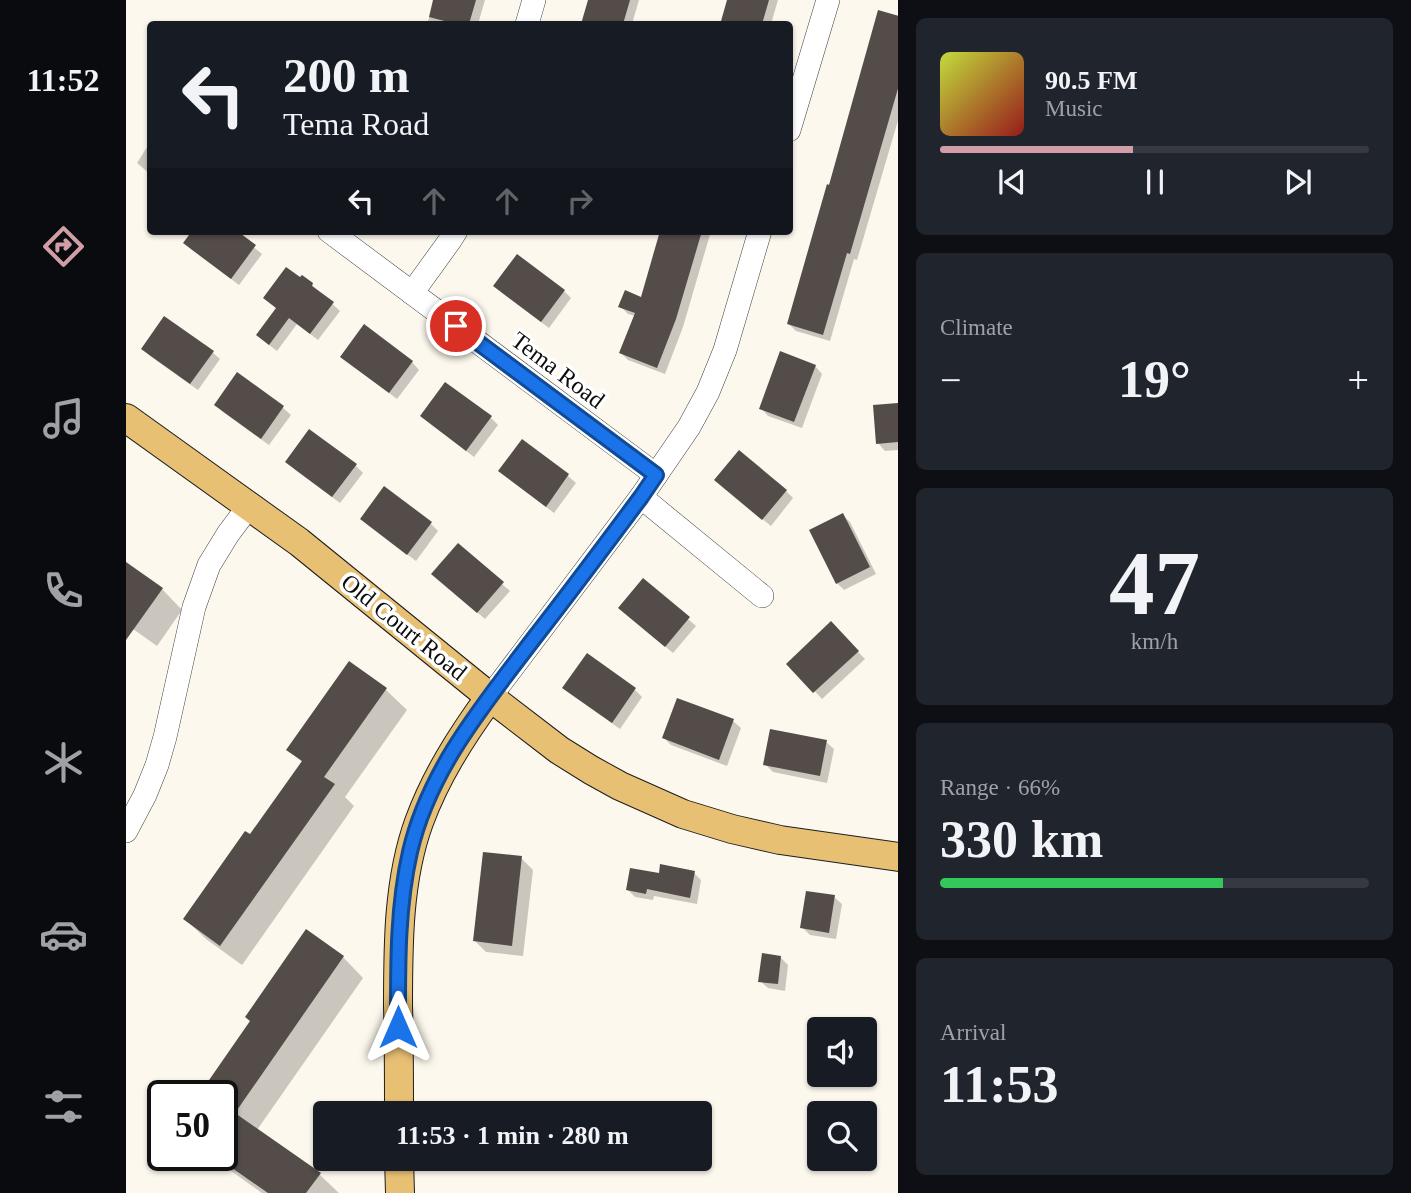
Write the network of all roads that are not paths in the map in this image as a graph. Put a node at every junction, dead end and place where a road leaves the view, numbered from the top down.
1 (534, 0) edge
2 (828, 0) edge
3 (528, 21) edge
4 (793, 117) edge
5 (333, 235) edge
6 (454, 235) edge
7 (759, 235) edge
8 (412, 293) junction
9 (126, 418) edge
10 (656, 475) junction
11 (641, 497) junction
12 (249, 506) junction
13 (762, 596) dead end
14 (490, 697) junction
15 (126, 831) edge
16 (898, 857) edge
17 (399, 1101) edge
18 (399, 1171) edge
19 (400, 1193) edge

1 - 3 street
2 - 4 street
5 - 8 street, Tema Road
6 - 8 street
7 - 10 street
8 - 10 street, Tema Road
9 - 12 main road, Old Court Road
10 - 11 street
11 - 13 street
11 - 14 street
12 - 14 main road, Old Court Road
12 - 15 street
14 - 16 main road, Old Court Road
14 - 17 main road
18 - 19 main road

